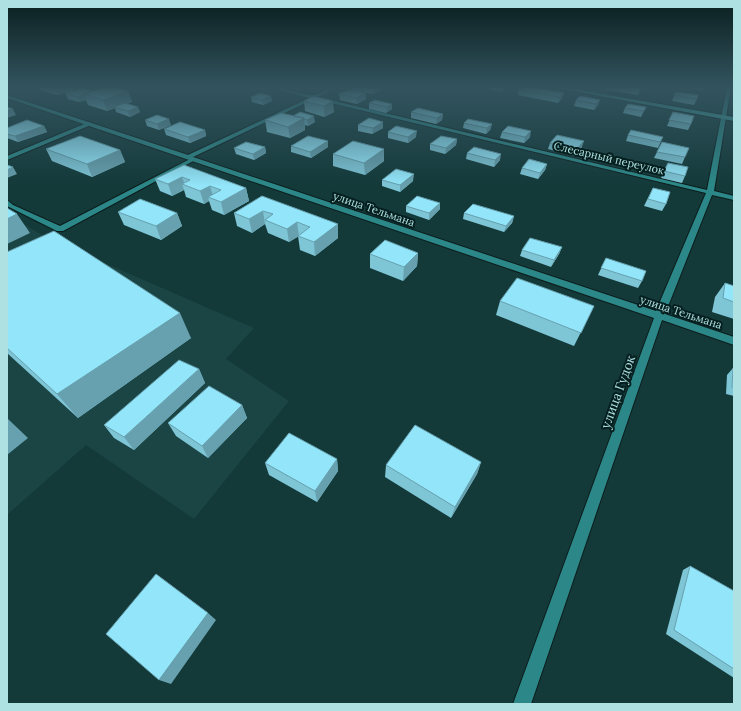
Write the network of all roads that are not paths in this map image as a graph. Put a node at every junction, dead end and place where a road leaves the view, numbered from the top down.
1 (77, 120) edge
2 (269, 120) edge
3 (407, 120) edge
4 (728, 120) edge
5 (88, 124) junction
6 (7, 158) edge
7 (191, 158) junction
8 (710, 192) junction
9 (734, 198) edge
10 (7, 202) edge
11 (659, 317) junction
12 (734, 341) edge
13 (522, 704) edge

1 - 5 street, улица Тельмана
2 - 7 street
3 - 8 street, Слесарный переулок
4 - 8 street, улица Гудок
5 - 6 street
5 - 7 street, улица Тельмана
7 - 10 street
7 - 11 street, улица Тельмана
8 - 9 street, Слесарный переулок
8 - 11 street, улица Гудок
11 - 12 street, улица Тельмана
11 - 13 street, улица Гудок

